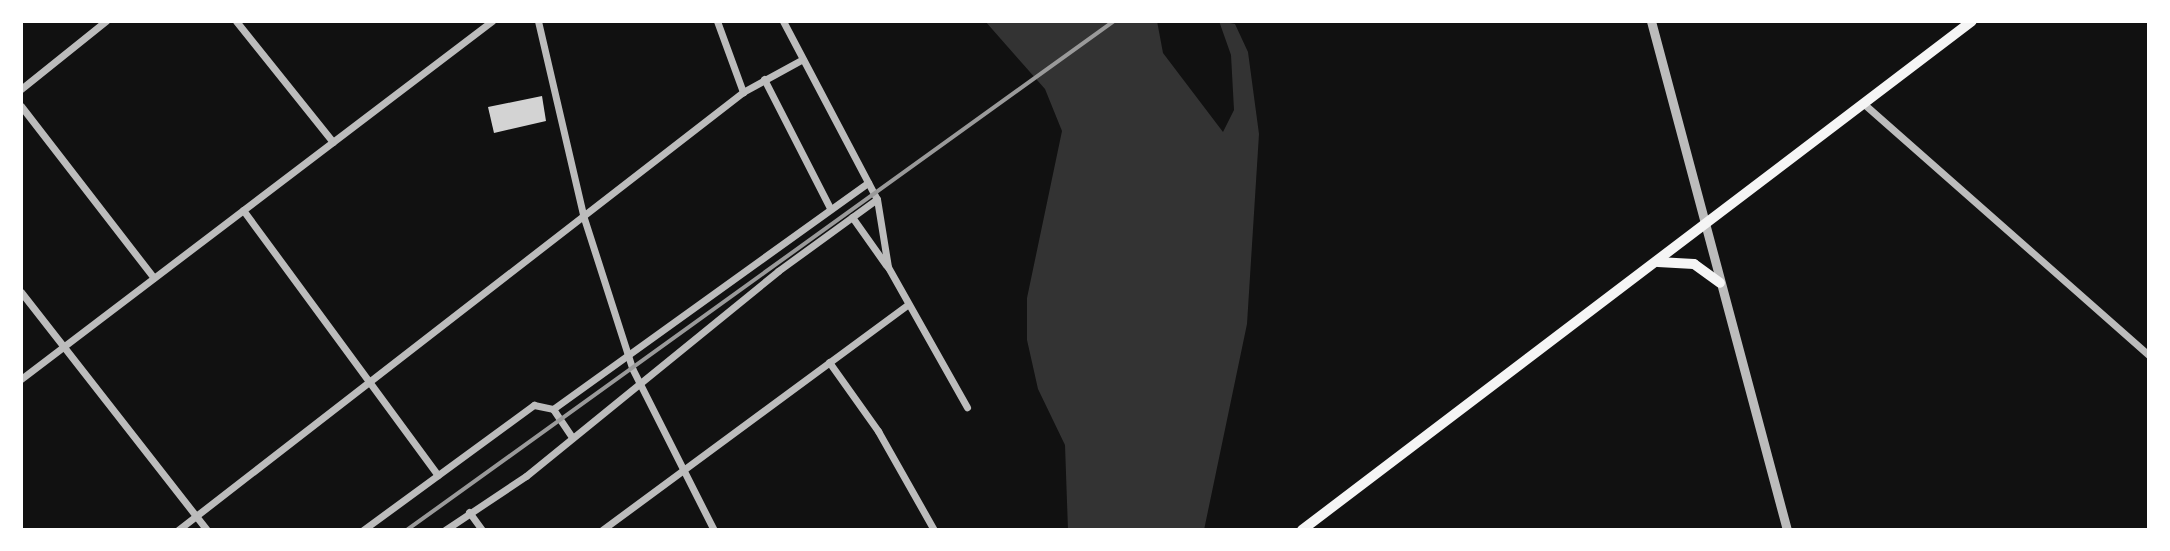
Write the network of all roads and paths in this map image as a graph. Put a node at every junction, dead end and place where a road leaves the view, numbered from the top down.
1 (106, 21) edge
2 (236, 21) edge
3 (492, 21) edge
4 (538, 21) edge
5 (717, 21) edge
6 (783, 21) edge
7 (1651, 21) edge
8 (1972, 21) edge
9 (803, 59) junction
10 (764, 79) junction
11 (21, 89) edge
12 (743, 92) junction
13 (1864, 104) junction
14 (21, 106) edge
15 (333, 142) junction
16 (868, 183) junction
17 (877, 199) junction
18 (830, 208) junction
19 (243, 210) junction
20 (583, 215) junction
21 (852, 218) junction
22 (1705, 227) junction
23 (1655, 263) junction
24 (888, 267) junction
25 (154, 278) junction
26 (1720, 283) junction
27 (21, 292) edge
28 (908, 304) junction
29 (63, 347) junction
30 (2149, 355) edge
31 (628, 356) junction
32 (829, 362) junction
33 (21, 379) edge
34 (372, 380) junction
35 (639, 381) junction
36 (967, 407) dead end
37 (553, 409) junction
38 (571, 436) junction
39 (683, 469) junction
40 (438, 475) junction
41 (469, 512) junction
42 (196, 516) junction
43 (178, 530) edge
44 (207, 530) edge
45 (363, 530) edge
46 (445, 530) edge
47 (482, 530) edge
48 (602, 530) edge
49 (714, 530) edge
50 (934, 530) edge
51 (1302, 530) edge
52 (1787, 530) edge

1 - 11 street
2 - 15 street
3 - 15 street
4 - 20 street
5 - 12 street
6 - 9 street
7 - 22 street
8 - 13 main road
9 - 10 street
9 - 16 street
10 - 12 street
10 - 18 street
12 - 20 street
13 - 22 main road
13 - 30 street
14 - 25 street
15 - 19 street
16 - 17 street
16 - 18 street
17 - 21 street
17 - 24 street
18 - 31 street
19 - 25 street
19 - 34 street
20 - 31 street
20 - 34 street
21 - 24 street
21 - 35 street
22 - 23 main road
22 - 26 street
23 - 26 main road
23 - 51 main road
24 - 28 street
25 - 29 street
26 - 52 street
27 - 29 street
28 - 32 street
28 - 36 street
29 - 33 street
29 - 42 street
31 - 35 street
31 - 37 street
32 - 39 street
32 - 50 street
34 - 40 street
34 - 42 street
35 - 38 street
35 - 39 street
37 - 38 street
37 - 40 street
38 - 41 street
39 - 48 street
39 - 49 street
40 - 45 street
41 - 46 street
41 - 47 street
42 - 43 street
42 - 44 street

